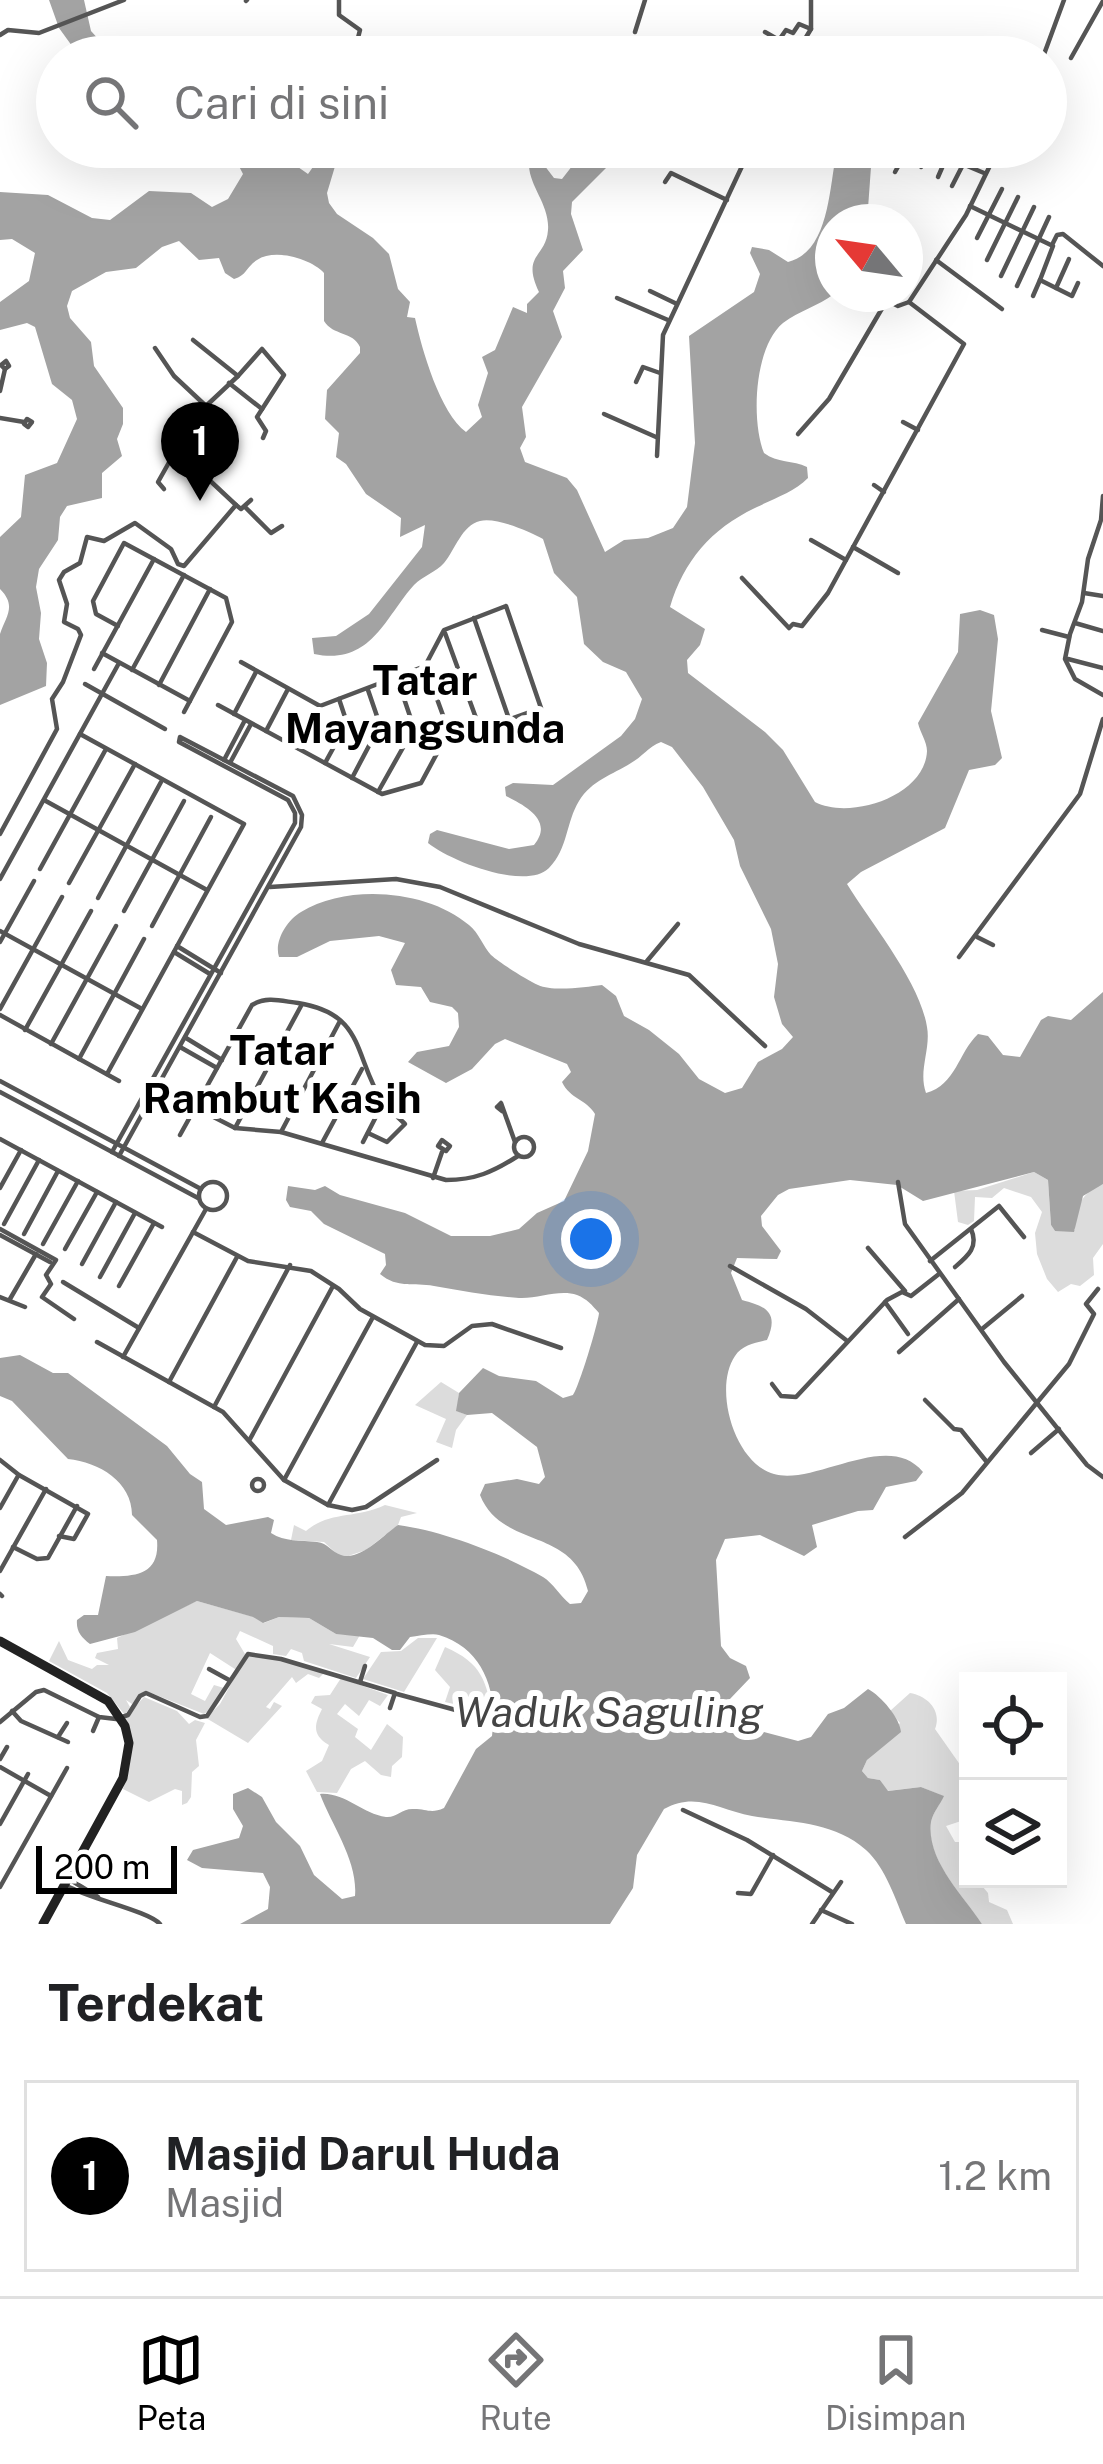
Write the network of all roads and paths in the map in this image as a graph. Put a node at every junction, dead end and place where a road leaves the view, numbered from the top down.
1 (124, 0) edge
2 (340, 0) edge
3 (645, 0) edge
4 (812, 0) edge
5 (1064, 0) edge
6 (1103, 1) edge
7 (811, 29) junction
8 (635, 32) dead end
9 (765, 32) dead end
10 (0, 35) edge
11 (358, 36) edge
12 (772, 36) edge
13 (782, 36) edge
14 (807, 36) edge
15 (1051, 36) edge
16 (1072, 58) dead end
17 (742, 168) edge
18 (897, 168) edge
19 (942, 168) edge
20 (961, 168) edge
21 (972, 168) edge
22 (987, 168) edge
23 (895, 172) dead end
24 (984, 173) junction
25 (938, 177) dead end
26 (665, 182) dead end
27 (952, 186) dead end
28 (1002, 189) dead end
29 (1018, 197) dead end
30 (727, 200) junction
31 (970, 206) junction
32 (1034, 207) dead end
33 (988, 215) junction
34 (1049, 217) dead end
35 (1006, 223) junction
36 (1023, 231) junction
37 (977, 238) dead end
38 (1039, 239) junction
39 (1052, 245) junction
40 (1070, 259) dead end
41 (937, 260) junction
42 (987, 260) dead end
43 (1103, 266) edge
44 (1001, 275) dead end
45 (1040, 280) junction
46 (923, 281) edge
47 (1078, 283) dead end
48 (1017, 286) dead end
49 (1056, 288) junction
50 (650, 291) dead end
51 (1033, 296) dead end
52 (617, 298) dead end
53 (677, 304) junction
54 (1002, 309) dead end
55 (880, 312) edge
56 (922, 312) edge
57 (668, 320) junction
58 (193, 340) dead end
59 (155, 348) dead end
60 (5, 369) dead end
61 (660, 374) junction
62 (238, 376) junction
63 (229, 382) junction
64 (636, 382) dead end
65 (0, 391) edge
66 (206, 406) junction
67 (262, 409) junction
68 (604, 414) dead end
69 (0, 418) edge
70 (24, 422) dead end
71 (903, 422) dead end
72 (918, 430) junction
73 (798, 434) dead end
74 (262, 437) dead end
75 (656, 437) junction
76 (176, 450) junction
77 (657, 456) dead end
78 (874, 485) dead end
79 (164, 489) dead end
80 (884, 492) junction
81 (1103, 496) edge
82 (251, 500) dead end
83 (236, 505) junction
84 (245, 507) junction
85 (209, 520) dead end
86 (217, 525) junction
87 (282, 526) dead end
88 (811, 540) dead end
89 (854, 547) junction
90 (154, 559) junction
91 (846, 560) junction
92 (898, 573) dead end
93 (184, 575) junction
94 (742, 578) dead end
95 (210, 589) junction
96 (1084, 593) junction
97 (1103, 596) edge
98 (474, 617) junction
99 (1075, 623) junction
100 (118, 626) junction
101 (444, 630) junction
102 (1042, 630) dead end
103 (1103, 631) edge
104 (1069, 637) junction
105 (103, 653) junction
106 (1065, 658) junction
107 (241, 662) dead end
108 (119, 663) junction
109 (425, 666) junction
110 (1103, 668) edge
111 (94, 669) dead end
112 (132, 670) junction
113 (256, 672) junction
114 (397, 676) junction
115 (85, 684) dead end
116 (159, 685) junction
117 (367, 688) junction
118 (289, 689) junction
119 (1102, 692) edge
120 (102, 694) junction
121 (339, 699) junction
122 (190, 701) junction
123 (218, 706) dead end
124 (320, 706) junction
125 (184, 712) dead end
126 (234, 714) junction
127 (1103, 718) edge
128 (508, 719) junction
129 (248, 722) junction
130 (165, 729) dead end
131 (480, 729) junction
132 (266, 731) junction
133 (80, 734) junction
134 (452, 740) junction
135 (106, 748) junction
136 (298, 748) junction
137 (1095, 755) junction
138 (1103, 758) edge
139 (134, 764) junction
140 (226, 764) junction
141 (326, 764) junction
142 (352, 778) junction
143 (162, 779) junction
144 (378, 792) junction
145 (44, 800) junction
146 (184, 801) dead end
147 (70, 814) junction
148 (211, 817) dead end
149 (98, 830) junction
150 (0, 834) edge
151 (291, 842) junction
152 (126, 845) junction
153 (152, 860) junction
154 (40, 868) dead end
155 (180, 874) junction
156 (0, 879) edge
157 (34, 880) dead end
158 (69, 883) dead end
159 (270, 886) junction
160 (208, 890) junction
161 (62, 897) dead end
162 (98, 898) dead end
163 (91, 910) dead end
164 (124, 911) dead end
165 (678, 924) dead end
166 (116, 926) dead end
167 (152, 926) dead end
168 (2, 932) edge
169 (975, 936) junction
170 (144, 939) dead end
171 (0, 942) edge
172 (994, 944) dead end
173 (33, 949) junction
174 (176, 949) junction
175 (959, 957) dead end
176 (646, 962) junction
177 (61, 964) junction
178 (217, 974) junction
179 (87, 979) junction
180 (115, 994) junction
181 (302, 1004) junction
182 (142, 1009) junction
183 (0, 1012) edge
184 (341, 1018) junction
185 (26, 1030) junction
186 (182, 1036) junction
187 (51, 1044) junction
188 (177, 1045) junction
189 (765, 1046) dead end
190 (79, 1059) junction
191 (222, 1060) junction
192 (364, 1066) junction
193 (217, 1069) junction
194 (107, 1074) junction
195 (0, 1081) edge
196 (119, 1081) dead end
197 (0, 1092) edge
198 (383, 1103) junction
199 (196, 1108) junction
200 (502, 1111) dead end
201 (235, 1128) junction
202 (281, 1132) junction
203 (368, 1133) junction
204 (180, 1135) dead end
205 (541, 1137) dead end
206 (0, 1139) edge
207 (363, 1142) dead end
208 (515, 1142) junction
209 (532, 1142) junction
210 (322, 1143) junction
211 (120, 1146) junction
212 (21, 1150) junction
213 (442, 1152) dead end
214 (116, 1154) junction
215 (518, 1156) junction
216 (39, 1160) junction
217 (58, 1171) junction
218 (433, 1178) junction
219 (77, 1181) junction
220 (898, 1182) dead end
221 (0, 1188) edge
222 (200, 1189) junction
223 (97, 1192) junction
224 (199, 1198) junction
225 (116, 1202) junction
226 (206, 1209) junction
227 (135, 1213) junction
228 (154, 1223) junction
229 (162, 1227) dead end
230 (971, 1229) junction
231 (2, 1232) edge
232 (193, 1232) junction
233 (24, 1234) dead end
234 (1024, 1237) dead end
235 (43, 1244) dead end
236 (0, 1248) edge
237 (868, 1248) dead end
238 (65, 1249) dead end
239 (35, 1254) junction
240 (237, 1257) junction
241 (930, 1261) junction
242 (50, 1262) dead end
243 (82, 1264) dead end
244 (290, 1265) junction
245 (730, 1266) dead end
246 (955, 1267) dead end
247 (939, 1274) junction
248 (100, 1277) dead end
249 (63, 1282) dead end
250 (334, 1285) junction
251 (118, 1286) dead end
252 (1098, 1289) dead end
253 (909, 1295) junction
254 (1022, 1296) dead end
255 (0, 1297) edge
256 (10, 1299) junction
257 (958, 1300) junction
258 (886, 1302) junction
259 (25, 1307) dead end
260 (373, 1318) junction
261 (74, 1319) dead end
262 (139, 1328) junction
263 (982, 1329) junction
264 (908, 1334) dead end
265 (846, 1340) junction
266 (97, 1342) dead end
267 (417, 1342) junction
268 (561, 1348) dead end
269 (1078, 1350) junction
270 (899, 1352) dead end
271 (123, 1357) junction
272 (1087, 1357) dead end
273 (169, 1382) junction
274 (772, 1384) dead end
275 (925, 1400) dead end
276 (1036, 1400) junction
277 (214, 1407) junction
278 (1059, 1429) junction
279 (250, 1439) junction
280 (1031, 1453) dead end
281 (0, 1460) edge
282 (437, 1460) dead end
283 (986, 1461) junction
284 (270, 1465) junction
285 (19, 1475) junction
286 (1103, 1477) edge
287 (261, 1480) dead end
288 (284, 1480) junction
289 (46, 1489) junction
290 (328, 1505) junction
291 (76, 1506) junction
292 (0, 1508) edge
293 (59, 1537) junction
294 (905, 1538) dead end
295 (13, 1547) junction
296 (0, 1571) edge
297 (0, 1643) edge
298 (365, 1666) dead end
299 (209, 1669) dead end
300 (229, 1680) junction
301 (360, 1682) junction
302 (397, 1694) junction
303 (390, 1708) dead end
304 (12, 1711) junction
305 (474, 1714) dead end
306 (98, 1717) junction
307 (118, 1719) junction
308 (0, 1722) edge
309 (67, 1723) dead end
310 (93, 1730) dead end
311 (58, 1737) junction
312 (68, 1742) dead end
313 (7, 1747) dead end
314 (0, 1763) edge
315 (67, 1768) dead end
316 (26, 1777) junction
317 (51, 1796) junction
318 (683, 1810) dead end
319 (0, 1824) edge
320 (773, 1855) junction
321 (0, 1868) edge
322 (8, 1873) junction
323 (67, 1882) junction
324 (842, 1882) dead end
325 (0, 1887) edge
326 (832, 1892) junction
327 (737, 1893) dead end
328 (821, 1910) junction
329 (41, 1924) edge
330 (160, 1924) edge
331 (812, 1924) edge
332 (852, 1924) edge

1 - 10 street
2 - 11 street
3 - 8 street
4 - 7 street
5 - 15 street
6 - 16 street
7 - 13 street
7 - 14 street
9 - 12 street
17 - 30 street
18 - 23 street
19 - 25 street
20 - 27 street
21 - 24 street
22 - 24 street
24 - 31 street
26 - 30 street
28 - 33 street
29 - 35 street
30 - 53 street
31 - 33 street
31 - 41 street
32 - 36 street
33 - 35 street
33 - 37 street
34 - 38 street
35 - 36 street
35 - 42 street
36 - 38 street
36 - 44 street
38 - 39 street
38 - 48 street
39 - 43 street
39 - 45 street
40 - 49 street
41 - 46 street
41 - 54 street
45 - 49 street
45 - 51 street
47 - 49 street
50 - 53 street
52 - 57 street
53 - 57 street
55 - 73 street
56 - 72 street
57 - 61 street
58 - 62 street
59 - 66 street
60 - 65 street
61 - 64 street
61 - 75 street
62 - 63 street
62 - 67 street
63 - 66 street
63 - 67 street
66 - 76 street
67 - 74 street
68 - 75 street
69 - 70 street
71 - 72 street
72 - 80 street
75 - 77 street
76 - 79 street
76 - 83 street
78 - 80 street
80 - 89 street
81 - 96 street
82 - 84 street
83 - 84 street
83 - 86 street
84 - 87 street
85 - 86 street
86 - 150 street
88 - 91 street
89 - 91 street
89 - 92 street
90 - 93 street
90 - 100 street
90 - 100 street
91 - 94 street
93 - 95 street
93 - 112 street
95 - 116 street
95 - 122 street
96 - 97 street
96 - 99 street
98 - 101 street
98 - 128 street
98 - 128 street
99 - 103 street
99 - 104 street
100 - 105 street
101 - 109 street
101 - 131 street
102 - 104 street
104 - 106 street
105 - 108 street
105 - 111 street
106 - 110 street
106 - 119 street
107 - 113 street
108 - 112 street
108 - 120 street
109 - 114 street
109 - 134 street
112 - 116 street
113 - 118 street
113 - 126 street
114 - 117 street
114 - 144 street
115 - 120 street
116 - 122 street
117 - 121 street
117 - 142 street
118 - 124 street
118 - 132 street
120 - 130 street
120 - 133 street
121 - 124 street
121 - 141 street
122 - 125 street
123 - 126 street
124 - 136 street
126 - 129 street
127 - 137 street
128 - 131 street
129 - 132 street
129 - 140 street
131 - 134 street
132 - 136 street
133 - 135 street
133 - 145 street
134 - 144 street
135 - 139 street
135 - 147 street
136 - 141 street
137 - 138 street
137 - 169 street
139 - 143 street
139 - 149 street
140 - 140 street
140 - 151 street
141 - 142 street
142 - 144 street
143 - 152 street
143 - 160 street
145 - 147 street
145 - 156 street
146 - 153 street
147 - 149 street
147 - 154 street
148 - 155 street
149 - 152 street
149 - 158 street
151 - 159 street
151 - 178 street
152 - 153 street
152 - 162 street
153 - 155 street
153 - 164 street
155 - 160 street
155 - 167 street
157 - 168 street
159 - 176 street
159 - 178 street
160 - 174 street
161 - 173 street
163 - 177 street
165 - 176 street
166 - 179 street
168 - 171 street
168 - 173 street
169 - 172 street
169 - 175 street
170 - 180 street
173 - 177 street
173 - 183 street
174 - 178 street
174 - 182 street
176 - 189 street
177 - 179 street
177 - 185 street
178 - 186 street
179 - 180 street
179 - 187 street
180 - 182 street
180 - 190 street
181 - 184 street
181 - 191 street
181 - 201 street
182 - 194 street
183 - 185 street
184 - 192 street
184 - 202 street
185 - 187 street
186 - 188 street
186 - 191 street
187 - 190 street
188 - 193 street
188 - 211 street
190 - 194 street
191 - 193 street
192 - 198 street
192 - 210 street
193 - 199 street
194 - 196 street
195 - 211 street
197 - 214 street
198 - 203 street
198 - 203 street
199 - 201 street
199 - 204 street
200 - 208 street
201 - 202 street
202 - 210 street
203 - 207 street
205 - 209 street
206 - 212 street
208 - 209 street
208 - 215 street
209 - 215 street
210 - 218 street
211 - 214 street
211 - 222 street
212 - 216 street
212 - 221 street
213 - 218 street
214 - 224 street
215 - 218 street
216 - 217 street
216 - 231 street
217 - 219 street
217 - 233 street
219 - 223 street
219 - 235 street
220 - 241 street
222 - 224 street
222 - 226 street
223 - 225 street
223 - 238 street
224 - 226 street
225 - 227 street
225 - 243 street
226 - 232 street
227 - 228 street
227 - 248 street
228 - 229 street
228 - 251 street
230 - 234 street
230 - 241 street
230 - 246 street
231 - 236 street
231 - 239 street
231 - 261 street
232 - 240 street
232 - 262 street
237 - 253 street
239 - 242 street
239 - 256 street
240 - 244 street
240 - 273 street
241 - 247 street
244 - 250 street
244 - 277 street
245 - 265 street
247 - 253 street
247 - 257 street
249 - 262 street
250 - 260 street
250 - 279 street
252 - 269 street
253 - 258 street
254 - 263 street
255 - 256 street
256 - 259 street
257 - 263 street
257 - 270 street
258 - 264 street
258 - 265 street
260 - 267 street
260 - 288 street
262 - 271 street
263 - 276 street
265 - 274 street
266 - 271 street
267 - 268 street
267 - 290 street
269 - 272 street
269 - 276 street
271 - 273 street
273 - 277 street
275 - 283 street
276 - 278 street
276 - 283 street
277 - 279 street
278 - 280 street
278 - 286 street
279 - 284 street
281 - 285 street
282 - 290 street
283 - 294 street
284 - 287 street
284 - 288 street
285 - 289 street
285 - 292 street
288 - 290 street
289 - 291 street
289 - 295 street
291 - 293 street
291 - 293 street
293 - 295 street
295 - 296 street
297 - 307 street
298 - 301 street
299 - 300 street
300 - 301 street
300 - 307 street
301 - 302 street
302 - 303 street
302 - 305 street
304 - 306 street
304 - 308 street
304 - 311 street
306 - 307 street
306 - 310 street
307 - 323 street
307 - 329 street
309 - 311 street
311 - 312 street
313 - 314 street
314 - 316 street
315 - 317 street
316 - 317 street
316 - 319 street
317 - 322 street
318 - 320 street
320 - 326 street
320 - 327 street
321 - 322 street
322 - 325 street
323 - 329 street
323 - 330 street
324 - 326 street
326 - 328 street
328 - 331 street
328 - 332 street

